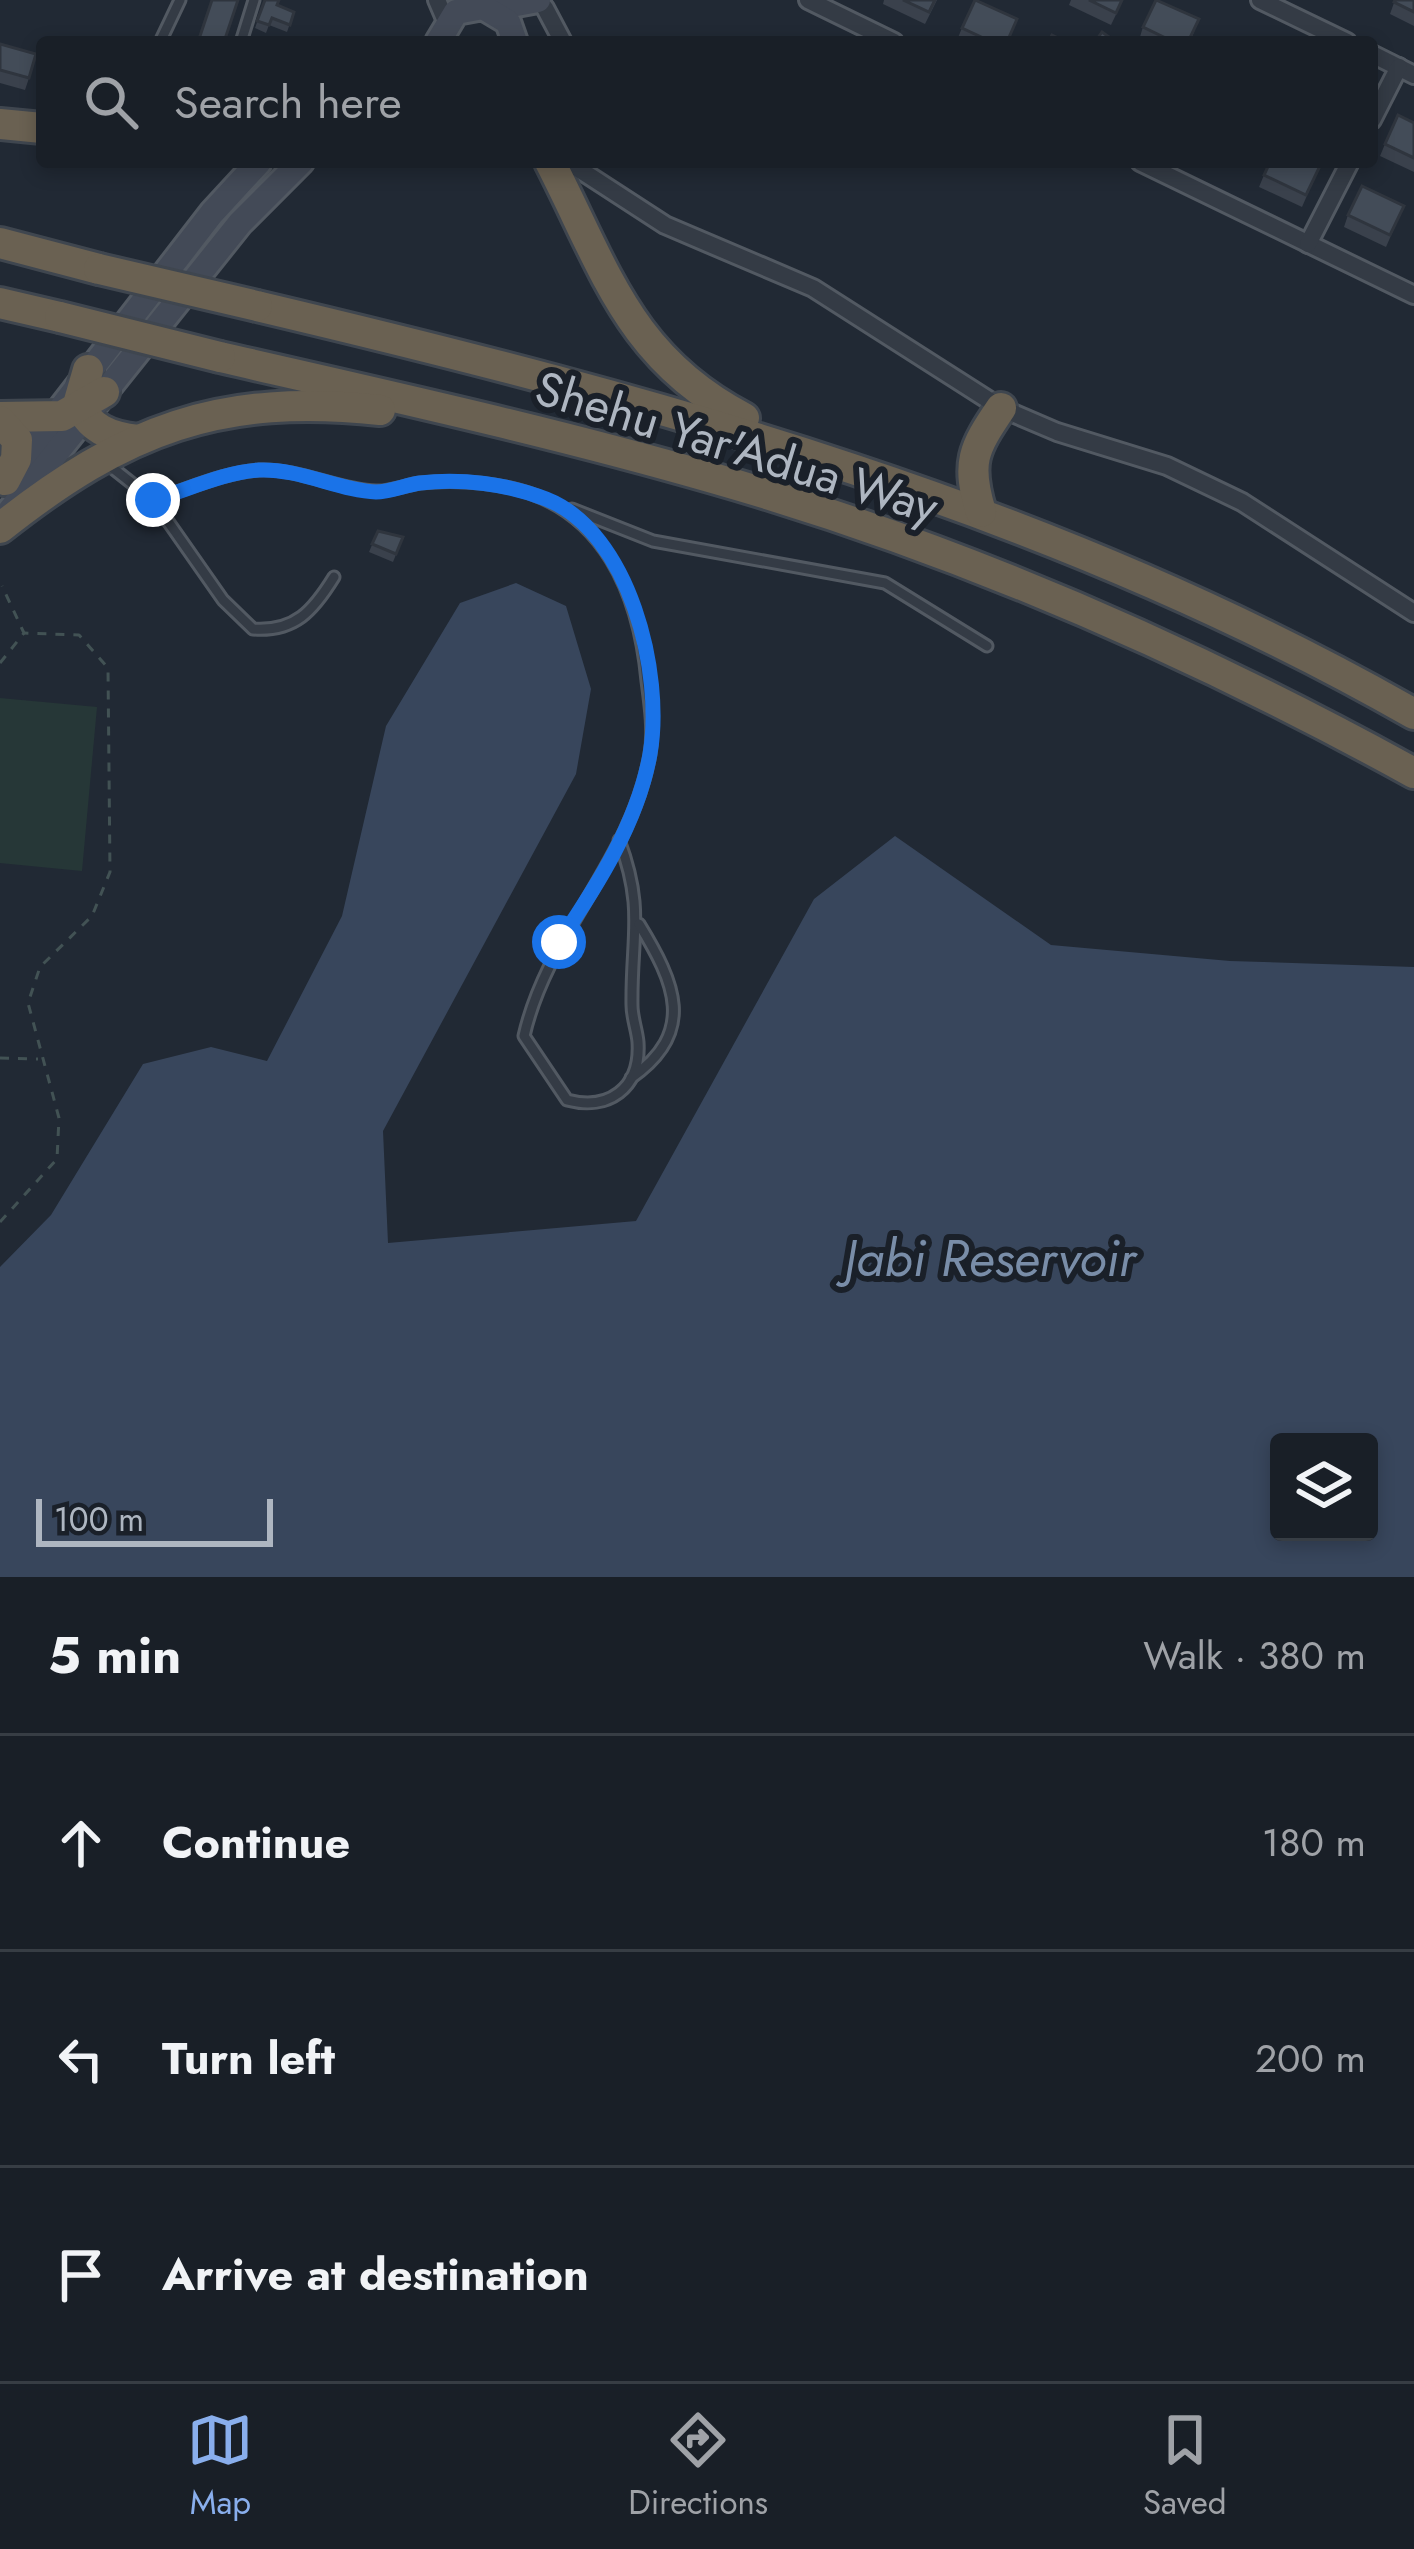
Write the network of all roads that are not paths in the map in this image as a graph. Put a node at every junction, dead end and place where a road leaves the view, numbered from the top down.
1 (180, 0) edge
2 (254, 0) edge
3 (808, 0) edge
4 (1260, 0) edge
5 (545, 3) edge
6 (483, 5) edge
7 (843, 8) edge
8 (439, 28) edge
9 (163, 36) edge
10 (244, 36) edge
11 (515, 36) edge
12 (522, 36) edge
13 (560, 36) edge
14 (885, 36) edge
15 (1335, 36) edge
16 (1378, 57) edge
17 (1407, 71) edge
18 (1378, 112) edge
19 (0, 124) edge
20 (36, 127) edge
21 (255, 168) edge
22 (295, 168) edge
23 (571, 168) edge
24 (575, 168) edge
25 (1152, 168) edge
26 (1347, 168) edge
27 (0, 244) edge
28 (1308, 244) junction
29 (1414, 296) edge
30 (0, 303) edge
31 (82, 401) junction
32 (1001, 408) junction
33 (0, 419) edge
34 (493, 420) junction
35 (138, 440) junction
36 (102, 458) junction
37 (853, 468) junction
38 (3, 483) edge
39 (153, 500) junction
40 (551, 500) junction
41 (981, 512) junction
42 (0, 526) edge
43 (334, 578) dead end
44 (1412, 609) edge
45 (986, 646) dead end
46 (1414, 714) edge
47 (1414, 773) edge
48 (619, 840) junction
49 (639, 924) junction
50 (632, 1078) junction

1 - 9 lane
2 - 10 lane
3 - 7 street
4 - 15 street
5 - 6 street
5 - 12 street
5 - 13 street
6 - 8 street
6 - 11 street
7 - 14 street
16 - 17 street
17 - 18 street
19 - 20 highway
21 - 31 street
22 - 31 street
23 - 37 highway
24 - 32 street
25 - 28 street
26 - 28 street
27 - 37 highway, Shehu Yar'Adua Way, bridge
28 - 29 street
30 - 34 highway, Shehu Yar'Adua Way, bridge
31 - 33 highway
31 - 35 highway
31 - 38 street
31 - 42 street
32 - 41 highway
32 - 44 street
33 - 38 highway
34 - 35 highway
34 - 47 highway, Shehu Yar'Adua Way
35 - 36 highway
36 - 39 lane
36 - 42 highway
37 - 41 highway, Shehu Yar'Adua Way
39 - 40 lane
39 - 43 lane
40 - 45 lane
40 - 48 lane
41 - 46 highway, Shehu Yar'Adua Way
48 - 49 lane
48 - 50 lane
49 - 50 lane
49 - 50 lane

